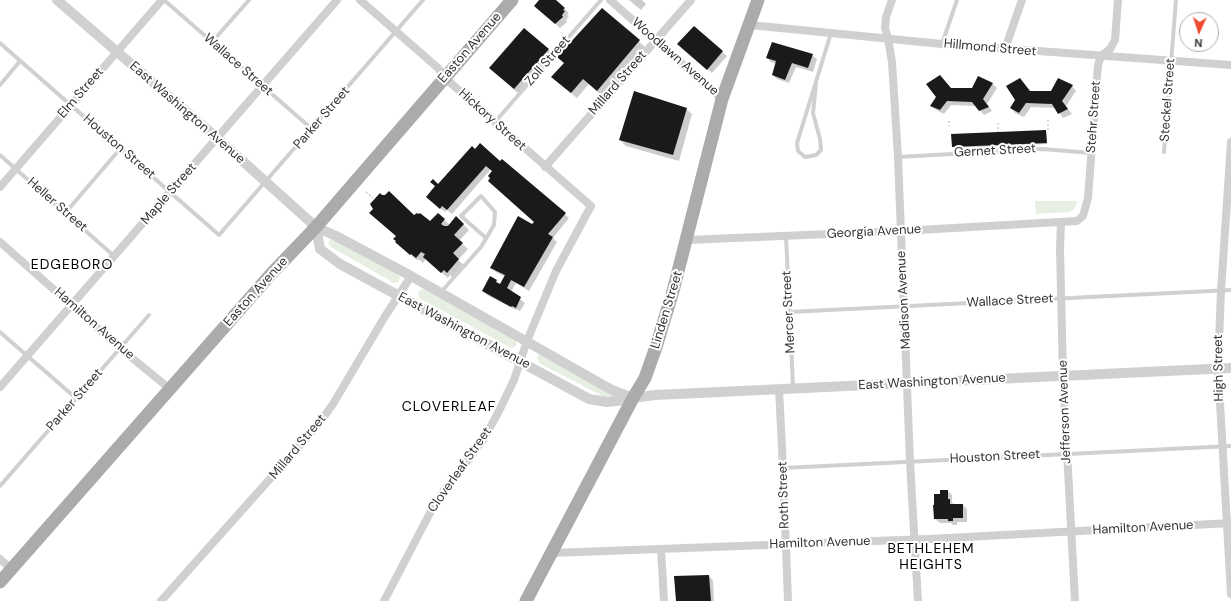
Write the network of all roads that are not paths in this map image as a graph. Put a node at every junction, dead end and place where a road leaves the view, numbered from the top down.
1 (57, 0) edge
2 (163, 0) edge
3 (249, 0) edge
4 (337, 0) edge
5 (360, 0) edge
6 (423, 0) edge
7 (512, 0) edge
8 (601, 0) edge
9 (610, 0) edge
10 (691, 0) edge
11 (758, 0) edge
12 (892, 0) edge
13 (957, 0) edge
14 (1022, 0) edge
15 (1118, 0) edge
16 (1176, 0) edge
17 (750, 25) junction
18 (396, 32) junction
19 (831, 32) junction
20 (888, 38) junction
21 (655, 41) junction
22 (212, 42) junction
23 (0, 43) edge
24 (942, 44) junction
25 (1005, 49) junction
26 (117, 53) junction
27 (1101, 56) junction
28 (1171, 61) junction
29 (20, 62) junction
30 (1231, 66) edge
31 (445, 78) junction
32 (816, 84) junction
33 (0, 85) edge
34 (262, 86) junction
35 (722, 99) junction
36 (71, 105) junction
37 (495, 122) junction
38 (312, 130) junction
39 (217, 138) junction
40 (1231, 142) edge
41 (120, 148) junction
42 (1164, 152) dead end
43 (1092, 153) junction
44 (0, 155) edge
45 (898, 157) junction
46 (545, 167) junction
47 (16, 168) junction
48 (265, 181) junction
49 (0, 187) edge
50 (170, 192) junction
51 (591, 206) joint
52 (66, 212) junction
53 (1061, 222) junction
54 (316, 228) junction
55 (901, 231) junction
56 (219, 234) joint
57 (786, 236) junction
58 (486, 238) junction
59 (687, 240) junction
60 (0, 242) edge
61 (114, 256) junction
62 (412, 276) junction
63 (1231, 290) edge
64 (1220, 291) junction
65 (441, 293) junction
66 (399, 296) junction
67 (1062, 299) junction
68 (71, 305) junction
69 (904, 306) junction
70 (789, 312) junction
71 (149, 314) dead end
72 (0, 332) edge
73 (527, 341) junction
74 (121, 349) junction
75 (27, 356) junction
76 (520, 361) junction
77 (1218, 368) junction
78 (1231, 368) edge
79 (1063, 376) junction
80 (908, 383) junction
81 (0, 387) edge
82 (793, 388) junction
83 (779, 389) junction
84 (170, 390) junction
85 (633, 398) junction
86 (77, 399) junction
87 (1231, 446) edge
88 (1222, 447) junction
89 (1066, 453) junction
90 (910, 462) junction
91 (783, 468) junction
92 (0, 486) edge
93 (1229, 523) edge
94 (1070, 531) junction
95 (914, 539) junction
96 (786, 544) junction
97 (661, 549) junction
98 (552, 553) junction
99 (0, 559) edge
100 (11, 569) junction
101 (0, 582) edge
102 (1231, 594) edge
103 (162, 601) edge
104 (384, 601) edge
105 (526, 601) edge
106 (664, 601) edge
107 (788, 601) edge
108 (918, 601) edge
109 (1075, 601) edge

1 - 26 street, East Washington Avenue
2 - 22 lane, Wallace Street
2 - 26 street, Elm Street
3 - 22 lane
4 - 34 street, Maple Street
5 - 18 street, Hickory Street
6 - 18 lane, Parker Street
7 - 31 main road, Easton Avenue
8 - 37 lane, Zoll Street
9 - 21 street, Woodlawn Avenue
10 - 21 street, Millard Street
11 - 17 main road, Linden Street
12 - 20 street, Madison Avenue
13 - 24 lane
14 - 25 street
15 - 27 street
16 - 28 lane, Steckel Street
17 - 19 street, Hillmond Street
17 - 35 main road, Linden Street
18 - 31 street, Hickory Street
18 - 38 lane, Parker Street
19 - 20 street, Hillmond Street
19 - 32 lane
20 - 24 street, Hillmond Street
20 - 45 street, Madison Avenue
21 - 35 street, Woodlawn Avenue
21 - 46 street, Millard Street
22 - 34 lane, Wallace Street
23 - 29 lane, Houston Street
24 - 25 street, Hillmond Street
25 - 27 street, Hillmond Street
26 - 36 street, Elm Street
26 - 39 street, East Washington Avenue
27 - 28 street, Hillmond Street
27 - 43 street, Stehr Street
28 - 30 street, Hillmond Street
28 - 42 lane, Steckel Street
29 - 33 lane
29 - 36 lane, Houston Street
31 - 37 street, Hickory Street
31 - 54 main road, Easton Avenue
32 - 32 lane
34 - 38 lane, Wallace Street
34 - 39 street, Maple Street
35 - 59 main road, Linden Street
36 - 41 lane, Houston Street
36 - 47 street, Elm Street
37 - 46 street, Hickory Street
38 - 48 lane, Parker Street
39 - 48 street, East Washington Avenue
39 - 50 street, Maple Street
40 - 64 street, High Street
41 - 50 lane, Houston Street
41 - 52 lane
43 - 45 lane, Gernet Street
43 - 53 street, Stehr Street
44 - 47 lane, Heller Street
45 - 55 street, Madison Avenue
46 - 51 street, Hickory Street
47 - 49 street, Elm Street
47 - 52 lane, Heller Street
48 - 54 street, East Washington Avenue
48 - 56 lane, Parker Street
50 - 56 lane, Houston Street
50 - 61 street, Maple Street
51 - 73 street, Cloverleaf Street
52 - 61 lane, Heller Street
53 - 55 street, Georgia Avenue
53 - 67 street, Jefferson Avenue
54 - 62 street, East Washington Avenue
54 - 66 street, East Washington Avenue
54 - 84 main road, Easton Avenue
55 - 57 street, Georgia Avenue
55 - 69 street, Madison Avenue
57 - 59 street, Georgia Avenue
57 - 70 lane, Mercer Street
58 - 58 lane
58 - 65 lane
59 - 85 main road, Linden Street
60 - 68 street, Hamilton Avenue
61 - 68 street, Maple Street
62 - 65 street, East Washington Avenue
62 - 66 street, Millard Street
63 - 64 lane, Wallace Street
64 - 67 lane, Wallace Street
64 - 77 street, High Street
65 - 73 street, East Washington Avenue
66 - 76 street, East Washington Avenue
66 - 103 street, Millard Street
67 - 69 lane, Wallace Street
67 - 79 street, Jefferson Avenue
68 - 74 street, Hamilton Avenue
68 - 75 street, Maple Street
69 - 70 lane, Wallace Street
69 - 80 street, Madison Avenue
70 - 82 lane, Mercer Street
71 - 74 lane, Parker Street
72 - 75 lane
73 - 76 street, Cloverleaf Street
73 - 85 street, East Washington Avenue
74 - 84 street, Hamilton Avenue
74 - 86 lane, Parker Street
75 - 81 street, Maple Street
75 - 86 lane
76 - 85 street, East Washington Avenue
76 - 104 street, Cloverleaf Street
77 - 78 street, East Washington Avenue
77 - 79 street, East Washington Avenue
77 - 88 street, High Street
79 - 80 street, East Washington Avenue
79 - 89 street, Jefferson Avenue
80 - 82 street, East Washington Avenue
80 - 90 street, Madison Avenue
82 - 83 street, East Washington Avenue
83 - 85 street, East Washington Avenue
83 - 91 street, Roth Street
84 - 100 main road, Easton Avenue
85 - 98 main road, Linden Street
86 - 92 lane, Parker Street
87 - 88 lane, Houston Street
88 - 89 lane, Houston Street
88 - 93 street, High Street
89 - 90 lane, Houston Street
89 - 94 street, Jefferson Avenue
90 - 91 lane, Houston Street
90 - 95 street, Madison Avenue
91 - 96 street, Roth Street
93 - 94 street, Hamilton Avenue
93 - 102 street, High Street
94 - 95 street, Hamilton Avenue
94 - 109 street, Jefferson Avenue
95 - 96 street, Hamilton Avenue
95 - 108 street, Madison Avenue
96 - 97 street, Hamilton Avenue
96 - 107 street, Roth Street
97 - 98 street, Hamilton Avenue
97 - 106 street
98 - 105 main road, Linden Street
99 - 100 street
100 - 101 main road, Easton Avenue

